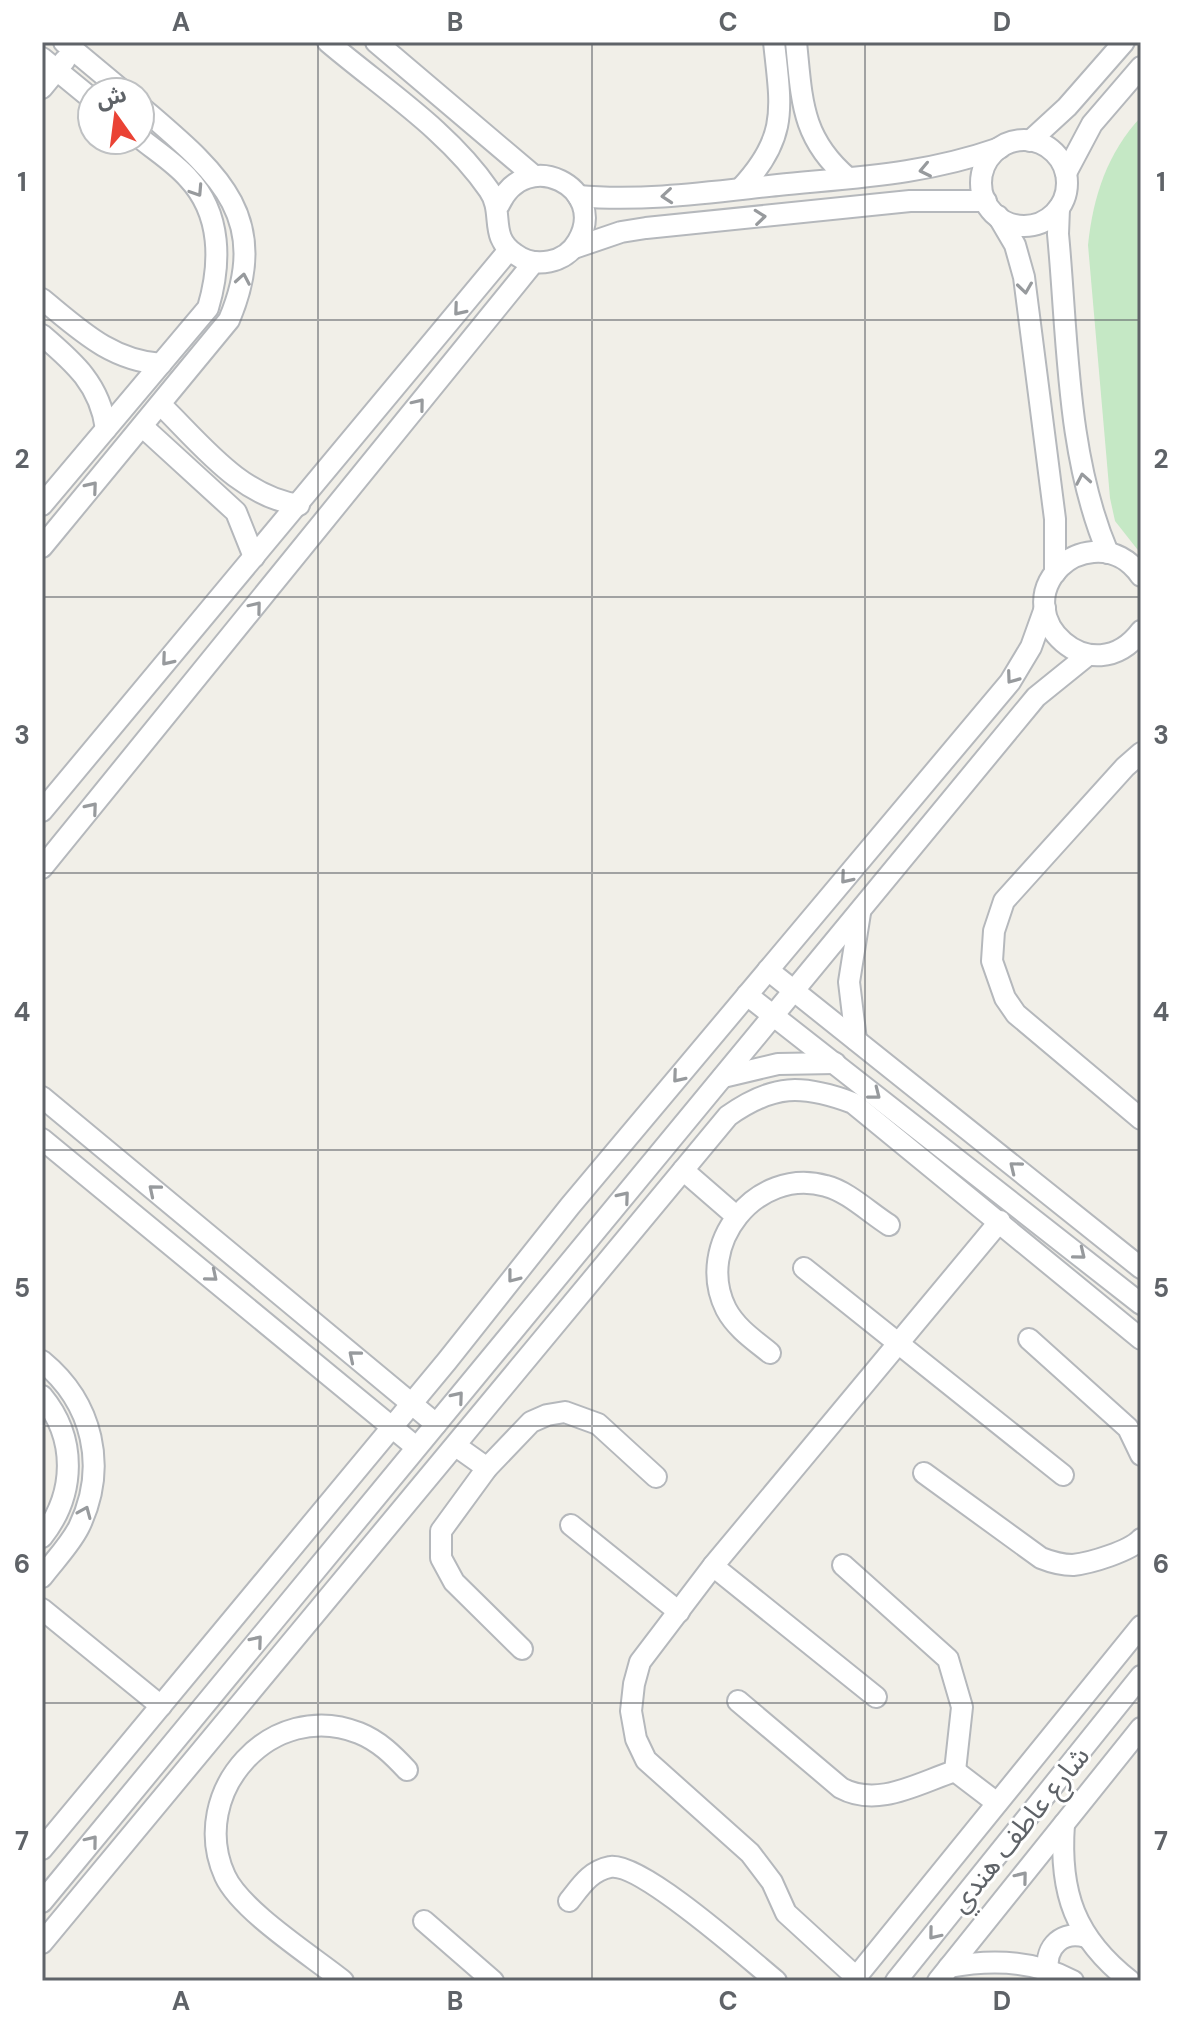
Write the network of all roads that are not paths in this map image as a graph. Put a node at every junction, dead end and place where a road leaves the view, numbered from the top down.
1 (46, 42) edge
2 (328, 42) edge
3 (376, 42) edge
4 (774, 42) edge
5 (796, 42) edge
6 (1124, 42) edge
7 (72, 44) edge
8 (42, 47) edge
9 (49, 64) edge
10 (1141, 67) edge
11 (107, 76) edge
12 (76, 86) edge
13 (42, 88) edge
14 (156, 121) edge
15 (1030, 141) junction
16 (1000, 148) junction
17 (156, 151) edge
18 (1066, 173) junction
19 (534, 176) junction
20 (848, 178) junction
21 (740, 189) junction
22 (578, 196) junction
23 (499, 205) junction
24 (1059, 208) junction
25 (992, 209) junction
26 (574, 248) junction
27 (509, 250) junction
28 (534, 262) junction
29 (42, 299) edge
30 (42, 335) edge
31 (161, 364) junction
32 (161, 405) junction
33 (143, 427) junction
34 (106, 429) junction
35 (42, 505) edge
36 (299, 505) junction
37 (42, 547) edge
38 (1108, 553) junction
39 (254, 557) junction
40 (1055, 573) junction
41 (1141, 576) edge
42 (1045, 608) junction
43 (1141, 631) edge
44 (1088, 655) junction
45 (1141, 753) edge
46 (42, 811) edge
47 (42, 868) edge
48 (862, 906) junction
49 (768, 970) junction
50 (794, 990) junction
51 (747, 995) junction
52 (773, 1015) junction
53 (856, 1040) junction
54 (835, 1063) junction
55 (723, 1077) junction
56 (42, 1097) edge
57 (1141, 1119) edge
58 (43, 1142) edge
59 (683, 1170) junction
60 (736, 1216) junction
61 (1000, 1221) junction
62 (889, 1225) dead end
63 (804, 1268) dead end
64 (1141, 1268) edge
65 (1141, 1304) edge
66 (1029, 1339) dead end
67 (1141, 1339) edge
68 (898, 1343) junction
69 (770, 1353) dead end
70 (42, 1361) edge
71 (42, 1396) edge
72 (411, 1404) junction
73 (436, 1424) junction
74 (392, 1427) junction
75 (456, 1446) junction
76 (416, 1447) junction
77 (1141, 1455) edge
78 (487, 1468) junction
79 (924, 1473) dead end
80 (1063, 1475) dead end
81 (656, 1477) dead end
82 (571, 1525) dead end
83 (42, 1537) edge
84 (1141, 1541) edge
85 (843, 1565) dead end
86 (713, 1566) junction
87 (42, 1577) edge
88 (42, 1609) edge
89 (679, 1612) junction
90 (1141, 1626) edge
91 (522, 1649) dead end
92 (1141, 1676) edge
93 (876, 1697) dead end
94 (738, 1701) dead end
95 (161, 1706) junction
96 (1141, 1728) edge
97 (216, 1734) junction
98 (244, 1758) junction
99 (407, 1770) dead end
100 (955, 1771) junction
101 (997, 1803) junction
102 (1064, 1824) junction
103 (42, 1849) edge
104 (569, 1901) dead end
105 (42, 1902) edge
106 (424, 1921) dead end
107 (1086, 1937) junction
108 (42, 1943) edge
109 (1048, 1970) junction
110 (943, 1974) edge
111 (854, 1979) edge
112 (343, 1981) edge
113 (493, 1981) edge
114 (776, 1981) edge
115 (896, 1981) edge
116 (1073, 1981) edge
117 (1130, 1981) edge

1 - 8 street
2 - 23 street
3 - 19 street
4 - 21 street
5 - 20 street
6 - 15 street
7 - 9 street
7 - 11 street
9 - 12 street
9 - 13 street
10 - 18 street
32 -> 14 street
15 - 16 street
15 - 18 street
16 -> 20 street
16 - 25 street
17 -> 31 street
18 - 24 street
19 - 22 street
19 - 23 street
20 - 21 street
21 -> 22 street
22 - 26 street
23 - 27 street
24 - 25 street
38 -> 24 street
26 -> 25 street
25 -> 40 street
26 - 28 street
27 - 28 street
27 -> 36 street
47 -> 28 street
29 - 31 street
30 - 34 street
31 - 34 street
32 - 33 street
32 - 36 street
37 -> 33 street
33 - 39 street
34 - 35 street
36 - 39 street
38 - 40 street
38 - 41 street
39 -> 46 street
40 - 42 street
42 - 44 street
42 -> 49 street
43 - 44 street
44 - 48 street
45 - 57 street
48 - 50 street
48 - 53 street
49 - 50 street
49 - 51 street
50 - 52 street
50 - 53 street
51 - 52 street
51 -> 72 street
52 - 54 street
52 - 55 street
64 -> 53 street
54 - 55 street
54 -> 65 street
73 -> 55 street
72 -> 56 street
58 -> 74 street
59 - 60 street
59 - 61 street
59 - 75 street
60 - 62 street
60 - 69 street
61 - 67 street
61 - 68 street
63 - 68 street
66 - 77 street
68 - 80 street
68 - 86 street
87 -> 70 street
71 - 83 street
72 - 73 street
72 - 74 street
73 - 76 street
74 - 76 street
74 - 95 street
75 - 78 street
75 - 97 street
105 -> 76 street
78 - 81 street
78 - 91 street
79 - 84 street
82 - 89 street
85 - 100 street
86 - 89 street
86 - 93 street
88 - 95 street
89 - 111 street
90 - 101 street
92 -> 115 street, شارع عاطف هندي
94 - 100 street
95 - 103 street
96 - 102 street, شارع عاطف هندي
97 - 98 street
97 - 108 street
98 - 99 street
98 - 112 street
100 - 101 street
101 - 111 street
102 - 107 street
110 -> 102 street, شارع عاطف هندي
104 - 114 street
106 - 113 street
107 - 109 street
107 - 117 street
109 - 110 street
109 - 116 street

